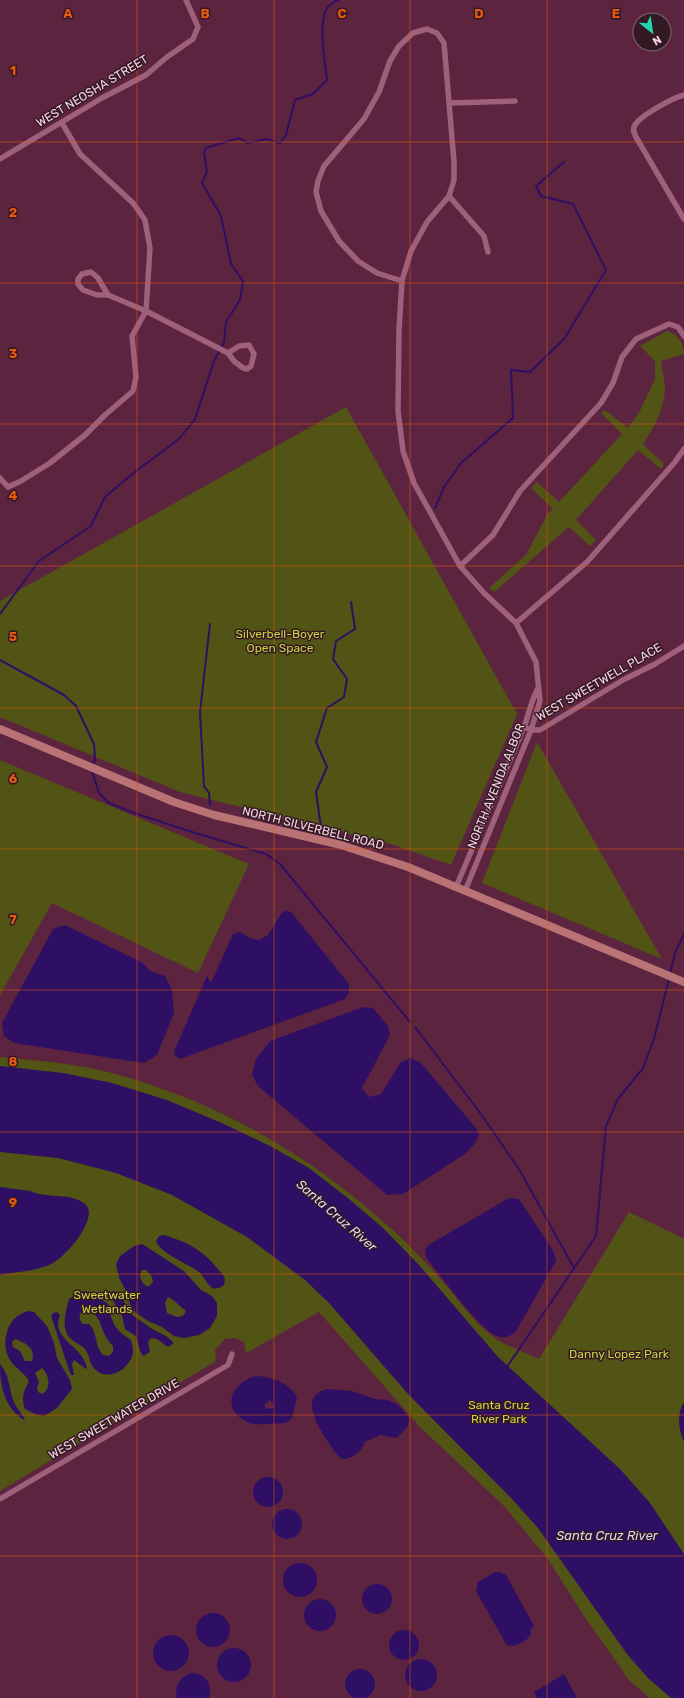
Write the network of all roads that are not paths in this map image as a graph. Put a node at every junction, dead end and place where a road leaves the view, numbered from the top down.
1 (186, 0) edge
2 (684, 95) edge
3 (515, 101) dead end
4 (450, 103) junction
5 (62, 123) junction
6 (0, 159) edge
7 (448, 196) junction
8 (684, 219) edge
9 (488, 252) dead end
10 (402, 281) junction
11 (108, 295) junction
12 (146, 311) junction
13 (684, 336) edge
14 (228, 353) junction
15 (684, 449) edge
16 (0, 478) edge
17 (460, 566) junction
18 (516, 623) junction
19 (684, 646) edge
20 (538, 688) junction
21 (524, 727) junction
22 (0, 729) edge
23 (531, 730) junction
24 (506, 767) junction
25 (515, 770) junction
26 (456, 888) junction
27 (465, 891) junction
28 (684, 982) edge
29 (232, 1354) dead end
30 (0, 1499) edge

1 - 5 street, WEST NEOSHA STREET
2 - 8 street
3 - 4 street
4 - 7 street
4 - 10 street
5 - 6 street, WEST NEOSHA STREET
5 - 12 street
7 - 9 street
7 - 10 street, NORTH AVENIDA ALBOR
10 - 17 street, NORTH AVENIDA ALBOR
11 - 11 street
11 - 12 street
12 - 14 street
12 - 16 street
13 - 17 street
14 - 14 street
15 - 18 street
17 - 18 street, NORTH AVENIDA ALBOR
18 - 20 street, NORTH AVENIDA ALBOR
19 - 23 street, WEST SWEETWELL PLACE
20 - 21 street, NORTH AVENIDA ALBOR
20 - 23 street, NORTH AVENIDA ALBOR
21 - 23 street, WEST SWEETWELL PLACE
21 - 24 street, NORTH AVENIDA ALBOR
22 - 26 main road, NORTH SILVERBELL ROAD
23 - 25 street, NORTH AVENIDA ALBOR
24 - 25 street
24 - 26 street, NORTH AVENIDA ALBOR
25 - 27 street, NORTH AVENIDA ALBOR
26 - 27 main road, NORTH SILVERBELL ROAD
27 - 28 main road, NORTH SILVERBELL ROAD
29 - 30 street, WEST SWEETWATER DRIVE

